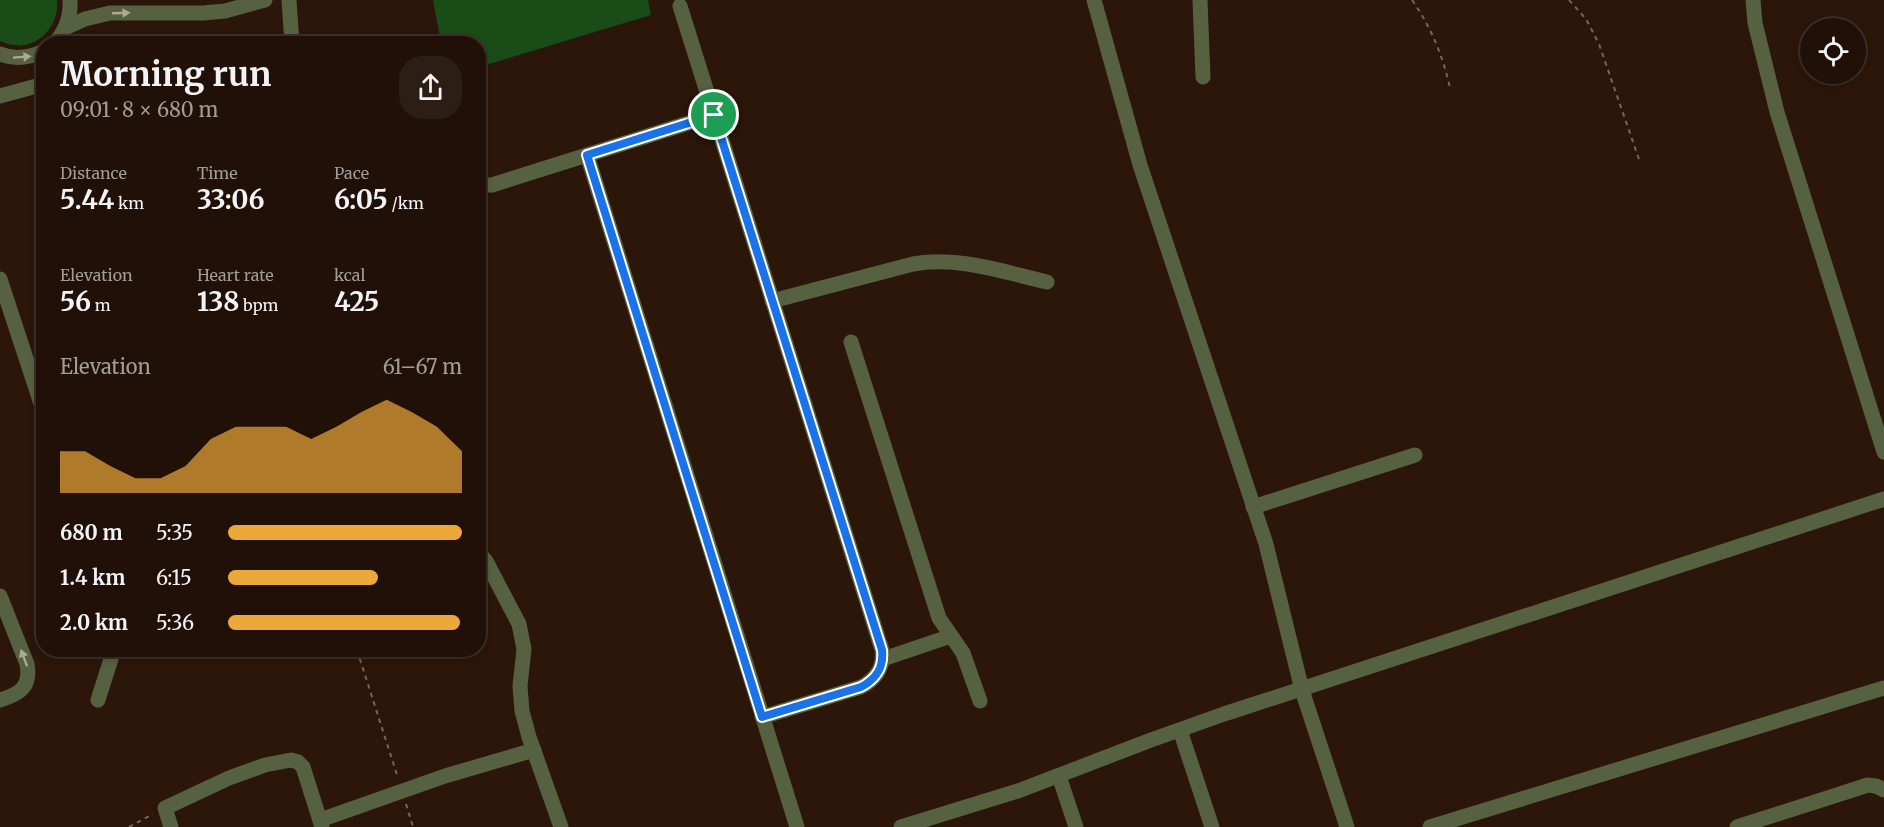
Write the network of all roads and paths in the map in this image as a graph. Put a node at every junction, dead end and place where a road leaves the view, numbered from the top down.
1 (70, 0) edge
2 (265, 0) edge
3 (290, 0) edge
4 (1094, 0) edge
5 (1200, 0) edge
6 (1412, 0) edge
7 (1569, 0) edge
8 (1753, 0) edge
9 (680, 6) dead end
10 (65, 28) junction
11 (60, 36) edge
12 (292, 36) edge
13 (0, 54) edge
14 (36, 54) edge
15 (1203, 78) dead end
16 (36, 86) edge
17 (1450, 88) dead end
18 (0, 96) edge
19 (714, 115) junction
20 (587, 155) junction
21 (1640, 162) dead end
22 (486, 185) edge
23 (0, 279) edge
24 (1047, 282) dead end
25 (772, 302) junction
26 (851, 342) dead end
27 (36, 389) edge
28 (1884, 452) edge
29 (1415, 455) dead end
30 (1884, 499) edge
31 (1253, 507) junction
32 (486, 561) edge
33 (0, 596) edge
34 (951, 636) junction
35 (111, 657) edge
36 (359, 657) edge
37 (883, 659) junction
38 (1884, 688) edge
39 (1302, 690) junction
40 (0, 700) edge
41 (98, 700) dead end
42 (980, 701) dead end
43 (762, 717) junction
44 (1180, 730) junction
45 (534, 750) junction
46 (1059, 776) junction
47 (402, 790) junction
48 (1884, 790) edge
49 (165, 808) junction
50 (934, 822) edge
51 (321, 823) edge
52 (129, 827) edge
53 (171, 827) edge
54 (413, 827) edge
55 (561, 827) edge
56 (797, 827) edge
57 (901, 827) edge
58 (1076, 827) edge
59 (1212, 827) edge
60 (1347, 827) edge
61 (1430, 827) edge
62 (1737, 827) edge

1 - 10 street
10 -> 2 street
3 - 12 street
4 - 31 street
5 - 15 street
6 - 17 path
7 - 21 path
8 - 28 street
9 - 19 street
10 - 11 street
13 -> 14 street
16 - 18 street
19 - 20 street
19 - 25 street
20 - 22 street
20 - 43 street
23 - 27 street
24 - 25 street
25 - 37 street
26 - 34 street
29 - 31 street
30 - 39 street
31 - 39 street
32 - 45 street
40 -> 33 street
34 - 37 street
34 - 42 street
35 - 41 street
36 - 47 path
37 - 43 street
38 - 61 street
39 - 44 street
39 - 60 street
43 - 56 street
44 - 46 street
44 - 59 street
45 - 47 street
45 - 55 street
46 - 50 street
46 - 58 street
47 - 51 street
47 - 54 path
48 - 62 street
49 - 51 street
49 - 52 path
49 - 53 street
50 - 57 street

